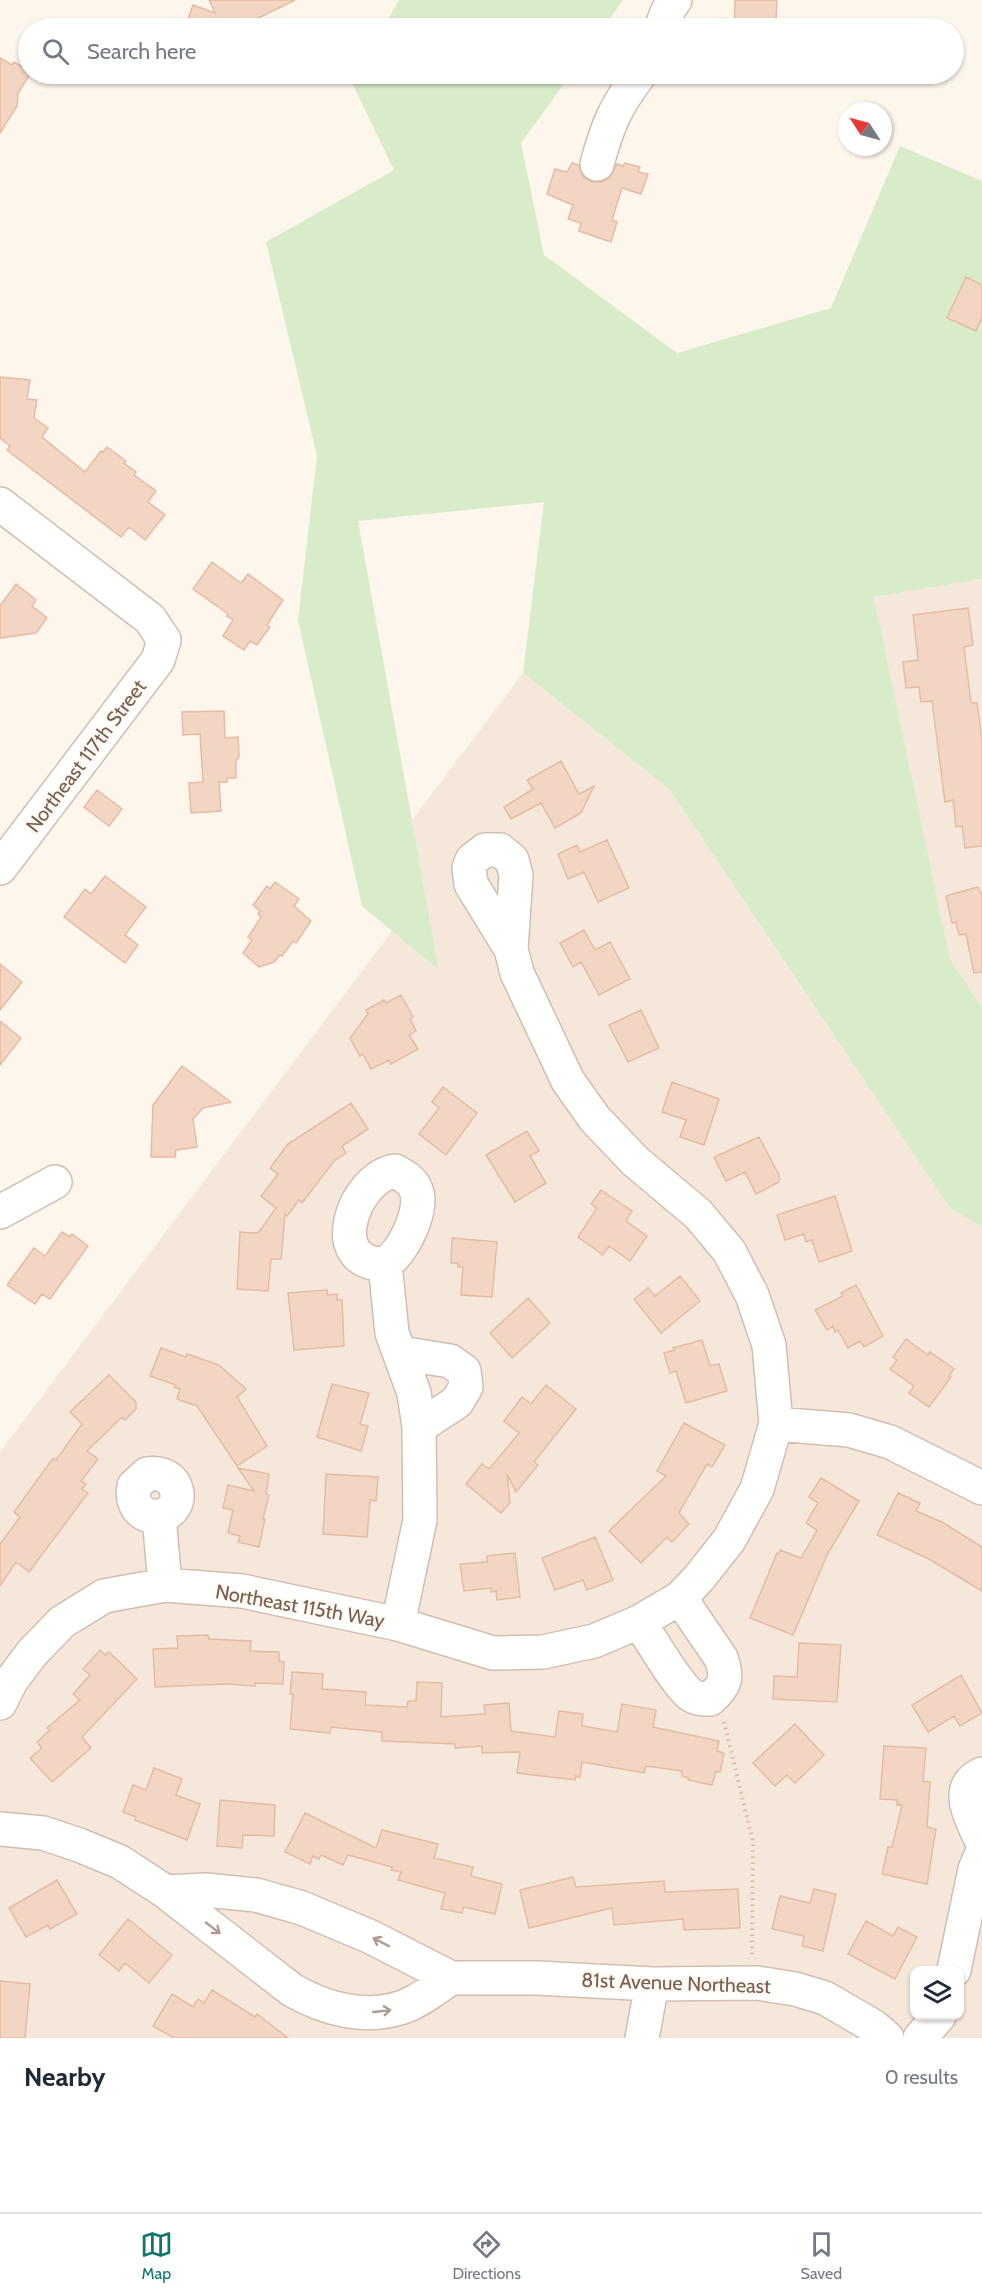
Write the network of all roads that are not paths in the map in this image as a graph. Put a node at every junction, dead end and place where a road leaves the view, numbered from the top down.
1 (633, 84) edge
2 (597, 164) dead end
3 (0, 504) edge
4 (0, 868) edge
5 (511, 949) dead end
6 (56, 1182) dead end
7 (0, 1212) edge
8 (385, 1264) dead end
9 (400, 1353) junction
10 (776, 1424) junction
11 (418, 1427) junction
12 (982, 1488) edge
13 (159, 1516) dead end
14 (165, 1585) junction
15 (680, 1598) junction
16 (639, 1622) junction
17 (398, 1624) junction
18 (0, 1703) edge
19 (977, 1776) edge
20 (0, 1828) edge
21 (982, 1842) edge
22 (982, 1853) edge
23 (166, 1892) junction
24 (955, 1966) edge
25 (451, 1978) junction
26 (652, 1983) junction
27 (936, 2020) edge
28 (642, 2038) edge
29 (886, 2038) edge
30 (920, 2038) edge

1 - 2 street
3 - 4 street, Northeast 117th Street
5 - 10 street
6 - 7 street
8 - 9 street
9 - 11 street
9 - 11 street
10 - 12 street
10 - 15 street, Northeast 115th Way
11 - 17 street
13 - 14 street
14 - 17 street, Northeast 115th Way
14 - 18 street, Northeast 115th Way
15 - 16 street, Northeast 115th Way
15 - 16 street
16 - 17 street, Northeast 115th Way
19 - 21 street
20 - 23 street
22 - 24 street
25 -> 23 street, 81st Avenue Northeast
23 -> 25 street
25 - 26 street, 81st Avenue Northeast
26 - 28 street
26 - 29 street, 81st Avenue Northeast
27 - 30 street

